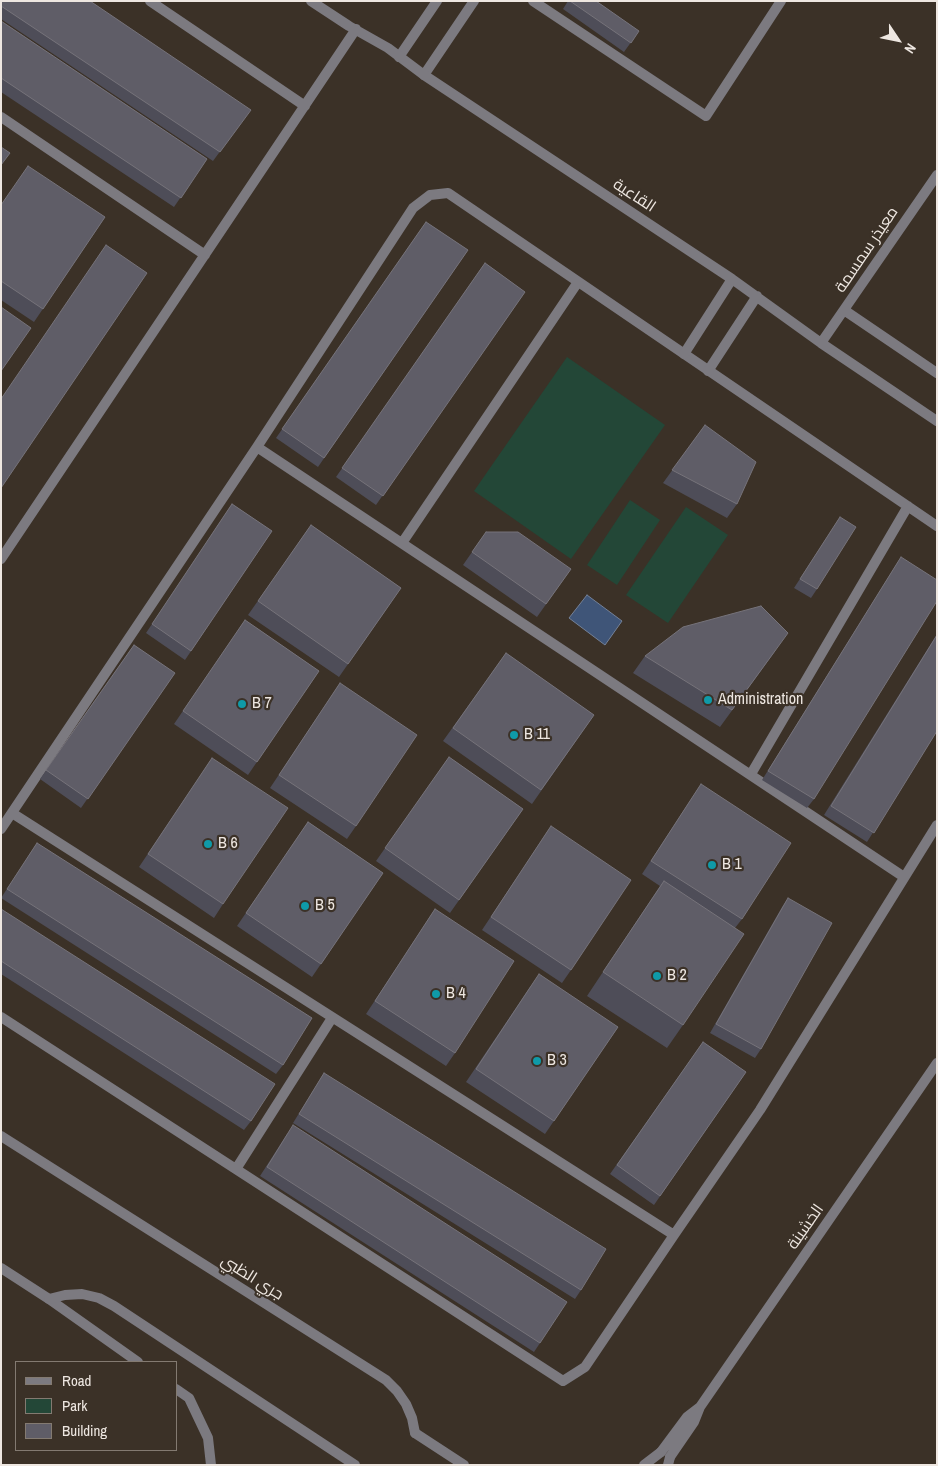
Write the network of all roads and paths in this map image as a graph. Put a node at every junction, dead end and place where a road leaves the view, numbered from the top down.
1 (150, 1) edge
2 (311, 1) edge
3 (437, 1) edge
4 (474, 1) edge
5 (533, 1) edge
6 (782, 1) edge
7 (356, 29) junction
8 (399, 57) junction
9 (424, 75) junction
10 (305, 106) junction
11 (1, 117) edge
12 (937, 175) edge
13 (205, 255) junction
14 (732, 279) junction
15 (578, 282) junction
16 (757, 296) junction
17 (844, 310) junction
18 (821, 343) junction
19 (684, 354) junction
20 (708, 371) junction
21 (937, 373) edge
22 (937, 421) edge
23 (257, 447) junction
24 (908, 506) junction
25 (937, 526) edge
26 (402, 543) junction
27 (1, 559) edge
28 (751, 774) junction
29 (12, 813) junction
30 (937, 824) edge
31 (1, 830) edge
32 (904, 877) junction
33 (1, 1017) edge
34 (332, 1018) junction
35 (937, 1064) edge
36 (1, 1136) edge
37 (236, 1169) junction
38 (674, 1235) junction
39 (1, 1268) edge
40 (49, 1299) junction
41 (137, 1361) edge
42 (178, 1390) edge
43 (666, 1458) edge
44 (211, 1465) edge
45 (355, 1465) edge
46 (464, 1465) edge
47 (644, 1465) edge

1 - 10 street
2 - 7 street, القاعية
3 - 8 street
4 - 9 street
5 - 6 street
7 - 8 street, القاعية
7 - 10 street
8 - 9 street, القاعية
9 - 14 street, القاعية
10 - 13 street
11 - 13 street
12 - 17 street, معيذر سمسمة
13 - 27 street
14 - 16 street, القاعية
14 - 19 street
15 - 19 street
15 - 23 street
15 - 26 street
16 - 18 street, القاعية
16 - 20 street
17 - 18 street, معيذر سمسمة
17 - 21 street
18 - 22 street, القاعية
19 - 20 street
20 - 24 street
23 - 26 street
23 - 29 street
24 - 25 street
24 - 28 street
26 - 28 street
28 - 32 street
29 - 31 street
29 - 34 street
30 - 32 street
32 - 38 street
33 - 37 street
34 - 37 street
34 - 38 street
35 - 43 street, الخشينة
36 - 46 street, جري الظبي
37 - 38 street
39 - 40 street
40 - 41 street
40 - 45 street
42 - 44 street
43 - 47 street, الخشينة

